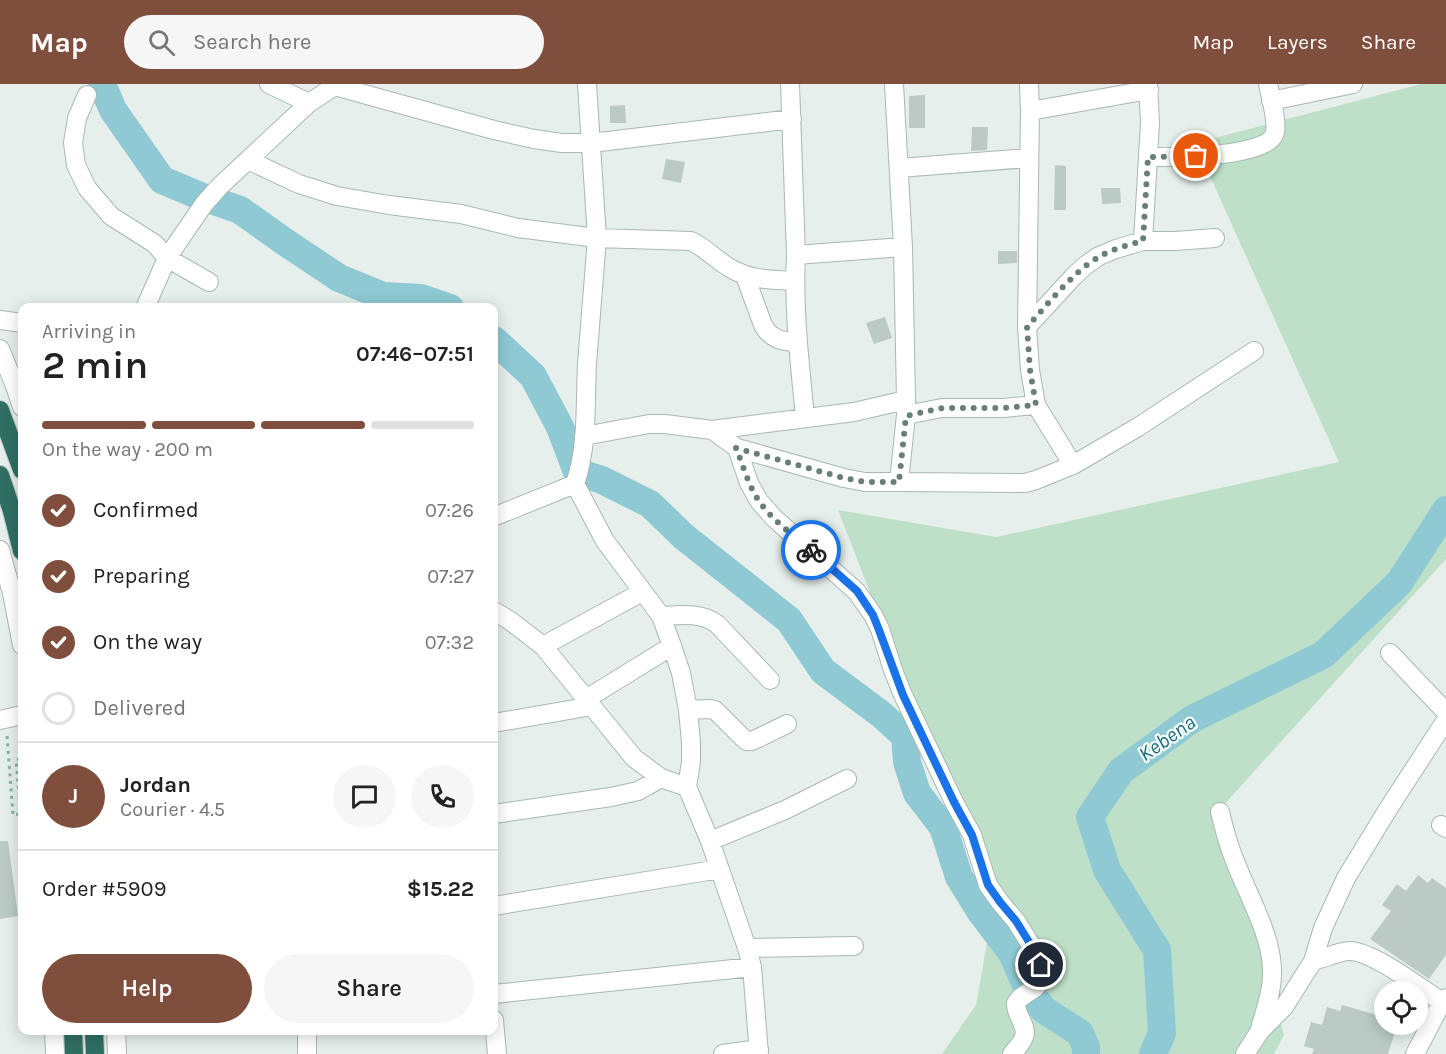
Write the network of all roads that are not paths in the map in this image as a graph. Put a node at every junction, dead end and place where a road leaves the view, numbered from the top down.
1 (269, 84) edge
2 (587, 84) edge
3 (790, 84) edge
4 (894, 84) edge
5 (1029, 84) edge
6 (1353, 84) edge
7 (336, 85) edge
8 (1148, 87) edge
9 (1269, 93) edge
10 (87, 95) dead end
11 (309, 103) junction
12 (1030, 111) junction
13 (792, 118) junction
14 (591, 143) junction
15 (1148, 157) junction
16 (1029, 158) junction
17 (248, 160) junction
18 (899, 168) junction
19 (597, 238) junction
20 (1215, 238) dead end
21 (1143, 241) junction
22 (903, 247) junction
23 (796, 255) junction
24 (168, 258) junction
25 (745, 276) junction
26 (795, 280) junction
27 (209, 282) dead end
28 (147, 303) edge
29 (0, 320) edge
30 (18, 322) edge
31 (1027, 327) junction
32 (798, 343) junction
33 (0, 349) edge
34 (1254, 351) dead end
35 (18, 396) edge
36 (1036, 405) junction
37 (906, 408) junction
38 (0, 410) edge
39 (805, 418) junction
40 (712, 430) junction
41 (584, 436) junction
42 (736, 448) junction
43 (18, 459) edge
44 (1073, 465) junction
45 (0, 474) edge
46 (578, 474) junction
47 (899, 482) junction
48 (498, 515) edge
49 (18, 534) edge
50 (0, 549) edge
51 (642, 591) junction
52 (498, 614) edge
53 (661, 616) junction
54 (18, 624) edge
55 (543, 646) junction
56 (672, 646) junction
57 (1390, 653) dead end
58 (770, 680) dead end
59 (589, 703) junction
60 (688, 710) junction
61 (1446, 712) edge
62 (1446, 720) edge
63 (498, 722) edge
64 (787, 724) dead end
65 (661, 778) junction
66 (847, 779) dead end
67 (687, 787) junction
68 (1220, 812) dead end
69 (498, 813) edge
70 (710, 841) junction
71 (720, 869) junction
72 (498, 905) edge
73 (854, 946) dead end
74 (747, 948) junction
75 (1313, 961) junction
76 (752, 967) junction
77 (498, 994) edge
78 (1444, 1000) edge
79 (1260, 1031) junction
80 (54, 1035) edge
81 (73, 1035) edge
82 (94, 1035) edge
83 (116, 1035) edge
84 (306, 1035) edge
85 (495, 1035) edge
86 (759, 1052) edge
87 (55, 1054) edge
88 (75, 1054) edge
89 (96, 1054) edge
90 (117, 1054) edge
91 (307, 1054) edge
92 (497, 1054) edge
93 (723, 1054) edge
94 (1012, 1054) edge
95 (1245, 1054) edge
96 (1415, 1054) edge

1 - 11 street
2 - 14 street
3 - 13 street
4 - 18 street
5 - 12 street
6 - 9 street
7 - 11 street
7 - 14 street
8 - 12 street
8 - 15 street
9 - 15 street
10 - 24 street
11 - 17 street
12 - 16 street
13 - 14 street
13 - 23 street
14 - 19 street
15 - 21 street
16 - 18 street
16 - 31 street
17 - 19 street
17 - 24 street
18 - 22 street
19 - 25 street
19 - 41 street
20 - 21 street
21 - 31 street
22 - 23 street
22 - 37 street
23 - 26 street
24 - 27 street
24 - 28 street
25 - 26 street
25 - 32 street
26 - 32 street
29 - 30 street
31 - 36 street
32 - 39 street
33 - 35 street
34 - 44 street
36 - 37 street
36 - 44 street
37 - 39 street
37 - 47 street
38 - 43 highway
39 - 40 street
40 - 41 street
40 - 42 street
41 - 46 street
42 - 47 street
42 - 94 street
44 - 47 street
45 - 49 highway
46 - 48 street
46 - 51 street
50 - 54 street
51 - 53 street
51 - 55 street
52 - 55 street
53 - 56 street
53 - 58 street
55 - 59 street
56 - 59 street
56 - 60 street
57 - 61 street
59 - 63 street
59 - 65 street
60 - 64 street
60 - 67 street
62 - 75 street
65 - 67 street
65 - 69 street
66 - 70 street
67 - 70 street
68 - 79 street
70 - 71 street
71 - 72 street
71 - 74 street
73 - 74 street
74 - 76 street
75 - 78 street
75 - 79 street
76 - 77 street
76 - 86 street
78 - 96 street
79 - 95 street
80 - 87 street
81 - 88 highway
82 - 89 highway
83 - 90 street
84 - 91 street
85 - 92 street
86 - 93 street

